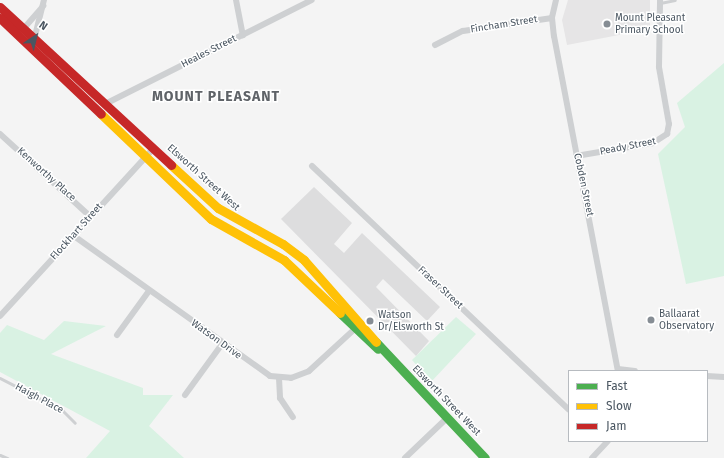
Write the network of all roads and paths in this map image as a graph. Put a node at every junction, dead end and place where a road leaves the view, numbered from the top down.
1 (236, 0) edge
2 (312, 0) edge
3 (556, 0) edge
4 (676, 0) edge
5 (44, 1) edge
6 (660, 1) edge
7 (0, 7) edge
8 (0, 18) edge
9 (552, 18) junction
10 (25, 27) junction
11 (243, 35) junction
12 (35, 36) junction
13 (435, 45) dead end
14 (107, 103) junction
15 (0, 134) edge
16 (154, 148) junction
17 (576, 156) junction
18 (145, 157) junction
19 (312, 166) dead end
20 (91, 217) junction
21 (74, 236) junction
22 (149, 291) junction
23 (0, 316) edge
24 (362, 323) junction
25 (354, 330) junction
26 (117, 335) dead end
27 (222, 344) junction
28 (392, 360) junction
29 (618, 370) edge
30 (708, 376) edge
31 (724, 376) edge
32 (0, 378) edge
33 (279, 378) junction
34 (185, 395) dead end
35 (568, 409) edge
36 (293, 417) dead end
37 (447, 418) junction
38 (75, 423) dead end
39 (605, 442) edge
40 (0, 455) edge
41 (7, 458) edge
42 (405, 458) edge
43 (485, 458) edge
44 (592, 458) edge

1 - 11 street
2 - 11 street, Heales Street
3 - 9 street, Cobden Street
4 - 6 lane
5 - 10 street
5 - 12 street
6 - 17 street, Peady Street
7 - 10 street, Elsworth Street West
8 - 18 street, Elsworth Street West
9 - 13 street, Fincham Street
9 - 17 street, Cobden Street
10 - 12 street, Elsworth Street West
11 - 14 street, Heales Street
12 - 14 street, Elsworth Street West
14 - 16 street, Elsworth Street West
15 - 20 street, Kenworthy Place
16 - 18 street, Flockhart Street
16 - 24 street, Elsworth Street West
17 - 29 street, Cobden Street
18 - 20 street, Flockhart Street
18 - 25 street, Elsworth Street West
19 - 35 street, Fraser Street
20 - 21 street, Flockhart Street
21 - 22 street, Watson Drive
21 - 23 street, Flockhart Street
22 - 26 street
22 - 27 street, Watson Drive
24 - 25 street
24 - 28 street, Elsworth Street West
25 - 28 street, Elsworth Street West
25 - 33 street
27 - 33 street, Watson Drive
27 - 34 street
28 - 37 street, Elsworth Street West
30 - 31 street
32 - 38 lane, Haigh Place
33 - 36 street
37 - 42 street
37 - 43 street, Elsworth Street West
39 - 44 street
40 - 41 lane

